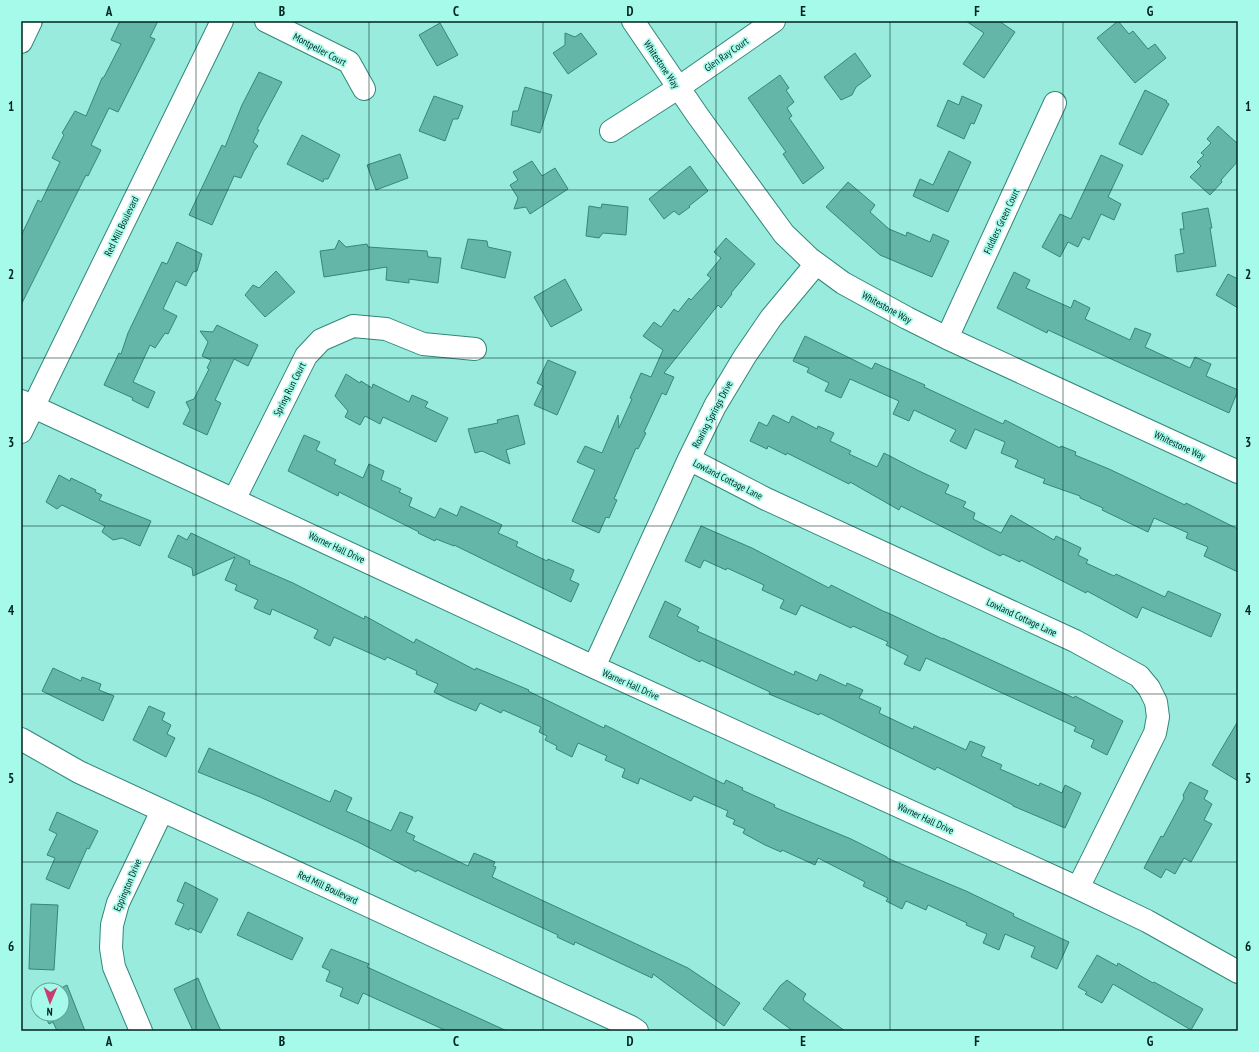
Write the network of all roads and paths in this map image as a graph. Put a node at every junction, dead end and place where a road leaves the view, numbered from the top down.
1 (31, 21) edge
2 (222, 21) edge
3 (266, 21) edge
4 (633, 21) edge
5 (774, 21) edge
6 (21, 42) edge
7 (678, 88) junction
8 (364, 89) dead end
9 (1055, 103) dead end
10 (611, 131) dead end
11 (816, 264) junction
12 (947, 338) junction
13 (475, 349) dead end
14 (27, 404) edge
15 (21, 432) edge
16 (689, 459) junction
17 (1238, 472) edge
18 (234, 500) junction
19 (594, 667) junction
20 (21, 739) edge
21 (162, 811) junction
22 (1078, 888) junction
23 (1238, 972) edge
24 (141, 1031) edge
25 (637, 1031) edge

1 - 6 street
2 - 14 street, Red Mill Boulevard
3 - 8 street, Montpelier Court
4 - 7 street, Whitestone Way
5 - 7 street, Glen Ray Court
7 - 10 street, Glen Ray Court
7 - 11 street, Whitestone Way
9 - 12 street, Fiddlers Green Court
11 - 12 street, Whitestone Way
11 - 16 street, Roaring Springs Drive
12 - 17 street, Whitestone Way
13 - 18 street, Spring Run Court
14 - 15 street, Red Mill Boulevard
14 - 18 street, Warner Hall Drive
16 - 19 street, Roaring Springs Drive
16 - 22 street, Lowland Cottage Lane
18 - 19 street, Warner Hall Drive
19 - 22 street, Warner Hall Drive
20 - 21 street, Red Mill Boulevard
21 - 24 street, Eppington Drive
21 - 25 street, Red Mill Boulevard
22 - 23 street, Warner Hall Drive

